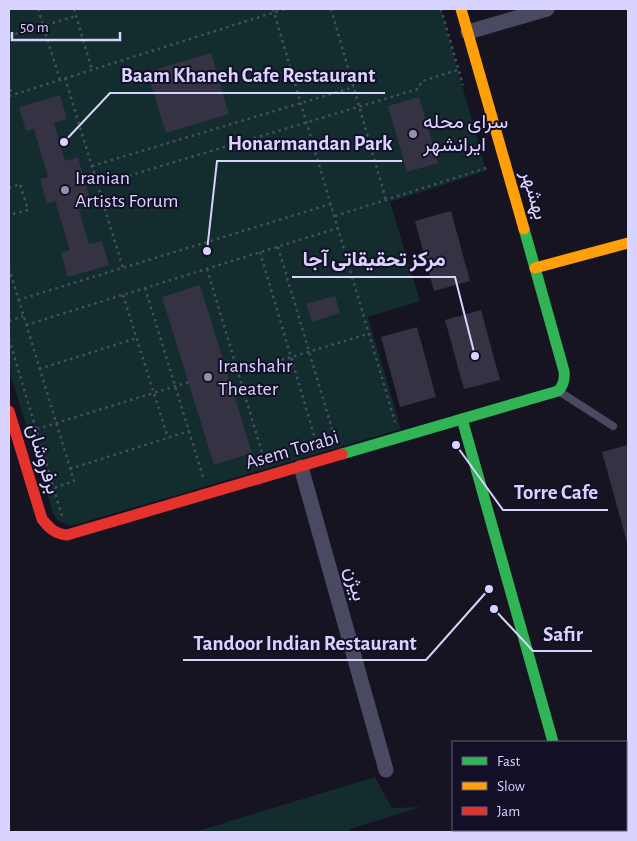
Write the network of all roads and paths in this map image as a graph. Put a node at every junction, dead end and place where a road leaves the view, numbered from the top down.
1 (38, 9) edge
2 (74, 9) edge
3 (285, 9) edge
4 (331, 9) edge
5 (461, 9) edge
6 (547, 9) edge
7 (274, 10) edge
8 (76, 16) junction
9 (43, 26) junction
10 (468, 32) junction
11 (9, 36) edge
12 (92, 70) junction
13 (458, 70) dead end
14 (65, 78) junction
15 (60, 80) junction
16 (9, 83) edge
17 (354, 87) junction
18 (11, 96) edge
19 (301, 103) junction
20 (359, 106) junction
21 (307, 122) junction
22 (505, 162) junction
23 (92, 166) junction
24 (98, 185) junction
25 (9, 188) edge
26 (386, 200) junction
27 (331, 204) junction
28 (9, 215) edge
29 (334, 216) junction
30 (338, 228) junction
31 (628, 243) edge
32 (278, 246) junction
33 (260, 252) junction
34 (9, 268) edge
35 (123, 268) junction
36 (535, 268) junction
37 (207, 269) junction
38 (145, 288) junction
39 (123, 295) junction
40 (18, 300) junction
41 (23, 316) junction
42 (9, 320) edge
43 (26, 325) junction
44 (369, 334) junction
45 (137, 338) junction
46 (9, 339) edge
47 (309, 351) junction
48 (291, 357) junction
49 (40, 369) junction
50 (238, 373) junction
51 (189, 382) dead end
52 (175, 386) junction
53 (558, 391) junction
54 (154, 393) junction
55 (9, 411) edge
56 (462, 419) junction
57 (56, 423) junction
58 (613, 426) dead end
59 (36, 429) junction
60 (189, 431) junction
61 (16, 436) junction
62 (168, 438) junction
63 (399, 438) junction
64 (336, 442) dead end
65 (318, 448) dead end
66 (266, 463) dead end
67 (301, 467) junction
68 (70, 469) junction
69 (205, 481) dead end
70 (54, 488) junction
71 (42, 519) joint
72 (64, 522) dead end
73 (553, 741) edge
74 (386, 770) dead end

1 - 9 path
2 - 8 path
3 - 7 path
4 - 17 path
5 - 10 street, بهشهر
6 - 10 street
7 - 12 path
7 - 19 path
8 - 9 path
8 - 12 path
9 - 11 path
9 - 15 path
10 - 22 street, بهشهر
12 - 14 path
13 - 20 path
14 - 15 path
14 - 23 path
15 - 18 path
16 - 18 path
17 - 19 path
17 - 20 path
19 - 21 path
19 - 23 path
20 - 21 path
20 - 26 path
21 - 24 path
21 - 27 path
22 - 26 path
22 - 36 street, بهشهر
23 - 24 path
24 - 35 path
25 - 28 path
26 - 29 path
27 - 29 path
27 - 35 path
29 - 30 path
30 - 32 path
30 - 44 path
31 - 36 street
32 - 33 path
32 - 47 path
33 - 37 path
33 - 48 path
34 - 40 path
35 - 40 path
36 - 53 street, بهشهر
37 - 38 path
37 - 50 path
38 - 39 path
38 - 52 path
39 - 43 path
39 - 45 path
40 - 41 path
41 - 42 path
41 - 43 path
43 - 49 path
44 - 47 path
44 - 63 path
45 - 49 path
45 - 54 path
46 - 59 path
47 - 48 path
47 - 64 path
48 - 50 path
48 - 65 path
49 - 57 path
50 - 66 path
51 - 52 path
52 - 54 path
52 - 60 path
53 - 56 street, Asem Torabi
53 - 58 lane
54 - 57 path
54 - 62 path
55 - 61 street, برفروشان
56 - 63 street, Asem Torabi
56 - 73 street
57 - 59 path
57 - 68 path
59 - 61 path
59 - 70 path
60 - 62 path
60 - 69 path
61 - 71 street, برفروشان
62 - 68 path
63 - 67 street, Asem Torabi
67 - 71 street, Asem Torabi
67 - 74 street, بیژن
68 - 70 path
70 - 72 path

